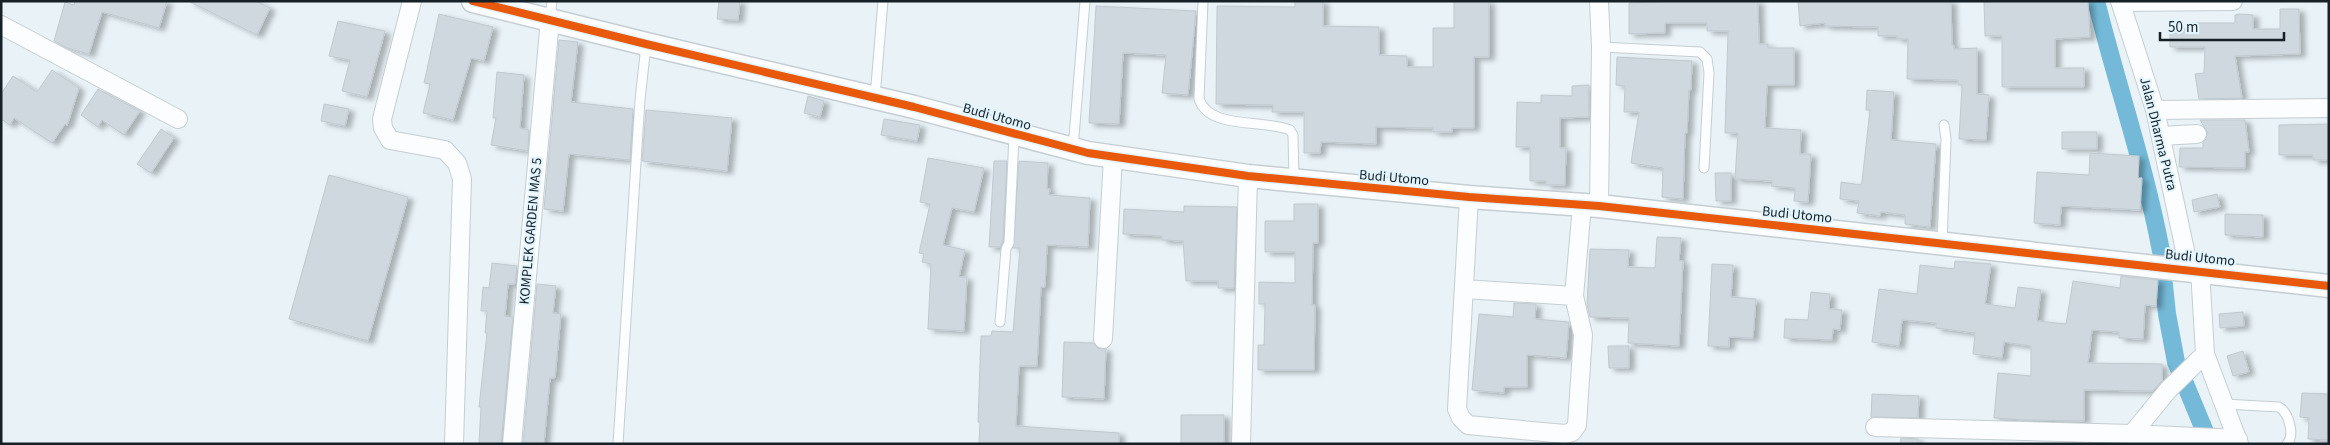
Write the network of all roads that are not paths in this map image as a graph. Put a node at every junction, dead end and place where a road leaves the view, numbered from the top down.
1 (412, 1) edge
2 (473, 1) edge
3 (883, 1) edge
4 (1085, 1) edge
5 (1204, 1) edge
6 (1599, 1) edge
7 (2234, 1) edge
8 (2120, 2) edge
9 (511, 6) edge
10 (551, 10) edge
11 (1, 26) edge
12 (646, 44) junction
13 (1601, 47) junction
14 (875, 98) junction
15 (2329, 108) edge
16 (2155, 110) junction
17 (178, 119) dead end
18 (1944, 125) dead end
19 (2197, 134) dead end
20 (1014, 135) junction
21 (2161, 136) junction
22 (1072, 149) junction
23 (1113, 157) junction
24 (1704, 168) dead end
25 (1248, 176) junction
26 (1294, 181) junction
27 (1469, 197) junction
28 (1590, 206) junction
29 (1942, 243) junction
30 (2195, 270) junction
31 (2329, 286) edge
32 (1464, 290) junction
33 (1574, 296) junction
34 (1000, 322) dead end
35 (1102, 339) dead end
36 (2205, 354) junction
37 (2224, 404) junction
38 (1875, 427) dead end
39 (2127, 439) edge
40 (2239, 441) edge
41 (454, 444) edge
42 (512, 444) edge
43 (618, 444) edge
44 (1241, 444) edge
45 (2287, 444) edge

1 - 41 street
2 - 9 street, Budi Utomo
3 - 14 lane
4 - 22 lane
5 - 26 lane
6 - 13 street
7 - 8 street
8 - 16 street, Jalan Dharma Putra
9 - 10 street, Budi Utomo
10 - 12 street, Budi Utomo
10 - 42 street, KOMPLEK GARDEN MAS 5
11 - 17 street
12 - 14 street, Budi Utomo
12 - 43 lane
13 - 24 lane
13 - 28 street
14 - 20 street, Budi Utomo
15 - 16 street
16 - 21 street, Jalan Dharma Putra
18 - 29 lane
19 - 21 street
20 - 22 street, Budi Utomo
20 - 34 lane
21 - 30 street, Jalan Dharma Putra
22 - 23 street, Budi Utomo
23 - 25 street, Budi Utomo
23 - 35 street
25 - 26 street, Budi Utomo
25 - 44 street
26 - 27 street, Budi Utomo
27 - 28 street, Budi Utomo
27 - 32 street
28 - 29 street, Budi Utomo
28 - 33 street
29 - 30 street, Budi Utomo
30 - 31 street, Budi Utomo
30 - 36 street, Jalan Dharma Putra
32 - 33 street
32 - 33 street
36 - 37 street, Jalan Dharma Putra
36 - 39 street
37 - 40 street, Jalan Dharma Putra
37 - 45 lane
38 - 39 street
39 - 40 street

